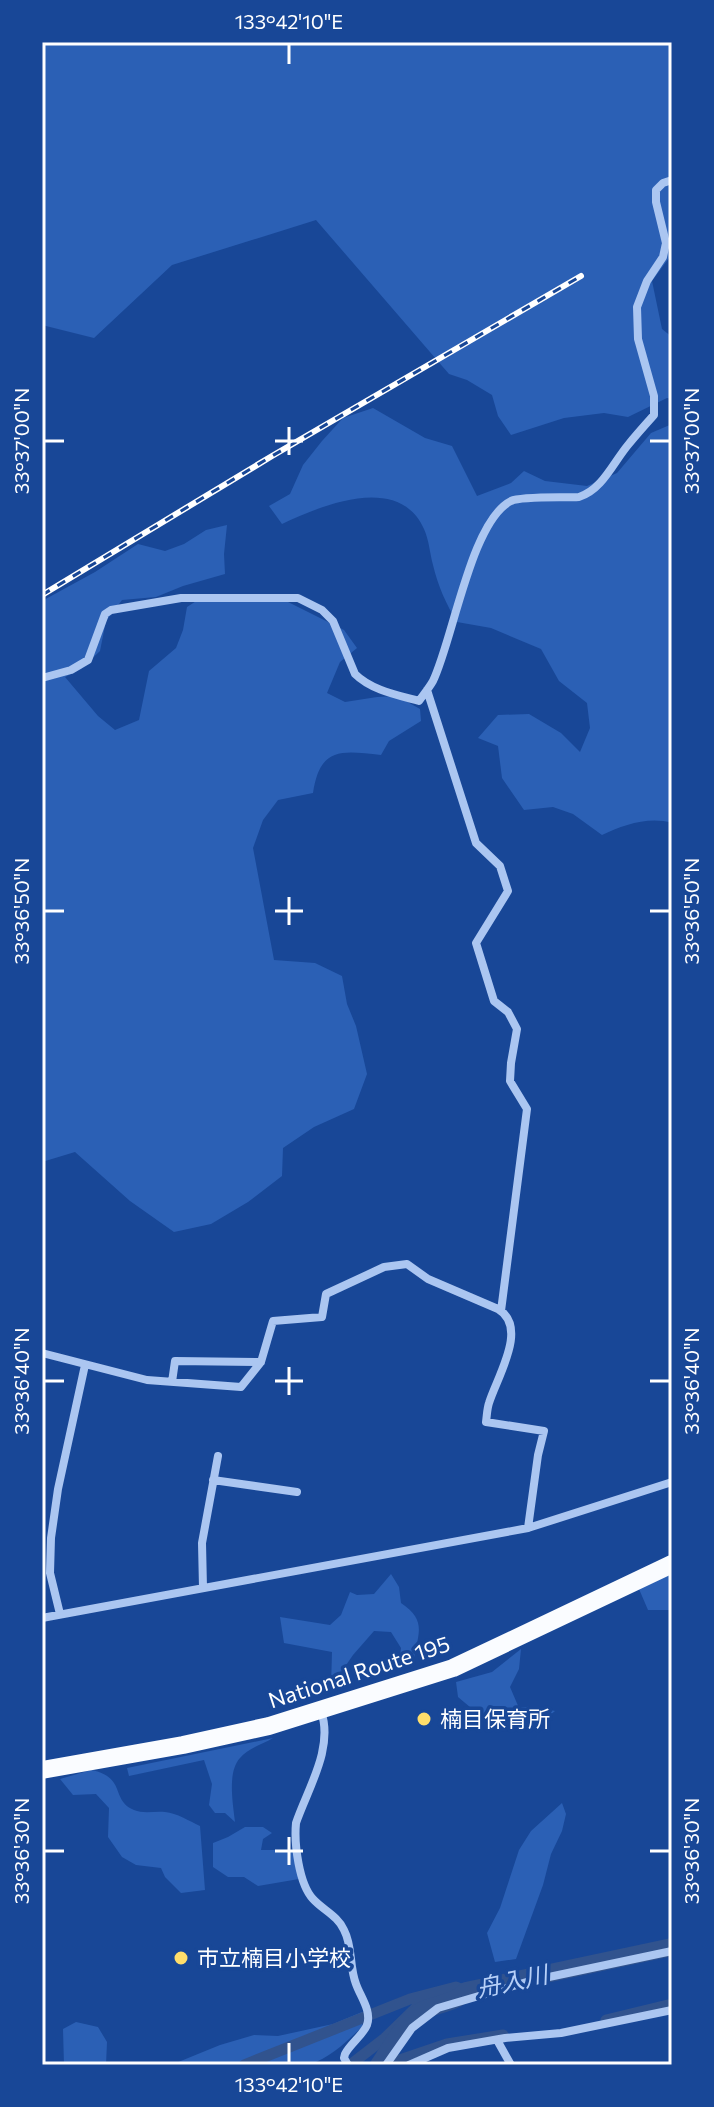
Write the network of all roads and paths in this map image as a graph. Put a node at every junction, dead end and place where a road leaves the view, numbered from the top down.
1 (672, 180) edge
2 (42, 678) edge
3 (427, 690) junction
4 (501, 1311) junction
5 (42, 1353) edge
6 (261, 1362) junction
7 (85, 1365) junction
8 (172, 1382) junction
9 (218, 1456) dead end
10 (213, 1480) junction
11 (672, 1482) edge
12 (297, 1492) dead end
13 (528, 1528) junction
14 (672, 1564) edge
15 (203, 1588) junction
16 (60, 1614) junction
17 (42, 1618) edge
18 (321, 1710) junction
19 (42, 1770) edge
20 (672, 1951) edge
21 (672, 2010) edge
22 (497, 2040) junction
23 (344, 2063) edge
24 (386, 2065) edge
25 (409, 2065) edge
26 (511, 2065) edge

1 - 3 street
2 - 3 street
3 - 4 street
4 - 6 street
4 - 13 street
5 - 7 street
6 - 8 street
6 - 8 street
7 - 8 street
7 - 16 street
9 - 10 street
10 - 12 street
10 - 15 street
11 - 13 street
13 - 15 street
14 - 18 highway, National Route 195
15 - 16 street
16 - 17 street
18 - 19 highway, National Route 195
18 - 23 street
20 - 24 street
21 - 22 street
22 - 25 street
22 - 26 street

